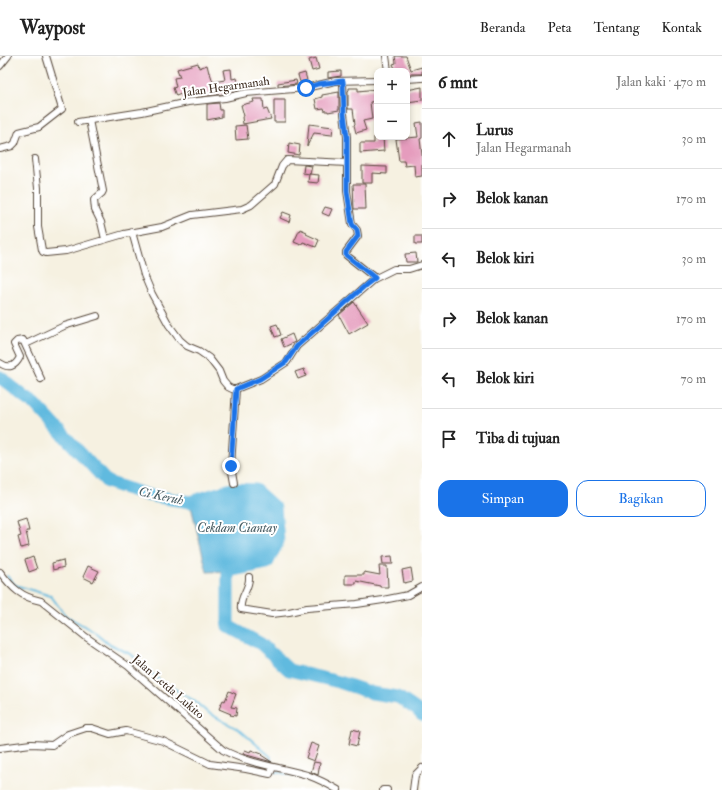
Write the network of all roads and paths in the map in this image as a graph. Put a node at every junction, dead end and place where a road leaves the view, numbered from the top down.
1 (8, 56) edge
2 (46, 56) edge
3 (386, 56) edge
4 (0, 66) edge
5 (388, 68) edge
6 (422, 78) edge
7 (410, 79) edge
8 (374, 80) edge
9 (343, 81) junction
10 (89, 120) junction
11 (78, 122) dead end
12 (0, 149) edge
13 (35, 159) dead end
14 (347, 163) junction
15 (132, 232) junction
16 (105, 239) junction
17 (422, 265) edge
18 (375, 278) junction
19 (97, 316) dead end
20 (26, 344) junction
21 (0, 363) edge
22 (41, 379) dead end
23 (236, 389) junction
24 (234, 483) dead end
25 (0, 572) edge
26 (249, 577) dead end
27 (422, 587) edge
28 (0, 748) edge
29 (271, 768) junction
30 (422, 768) edge
31 (338, 790) edge
32 (383, 790) edge
33 (387, 790) edge
34 (413, 790) edge

1 - 4 street
2 - 12 street
3 - 5 street
6 - 7 street
8 - 9 street, Jalan Hegarmanah
9 - 10 street, Jalan Hegarmanah
9 - 14 street
10 - 11 street, Jalan Hegarmanah
10 - 16 street
13 - 16 street
14 - 15 street
14 - 18 street
15 - 16 street
15 - 23 street
17 - 18 street
18 - 23 street
19 - 20 street
20 - 21 street
20 - 22 street
23 - 24 street
25 - 29 street, Jalan Letda Lukito
26 - 27 street
28 - 29 street
29 - 31 street, Jalan Letda Lukito
30 - 34 street
32 - 33 street

